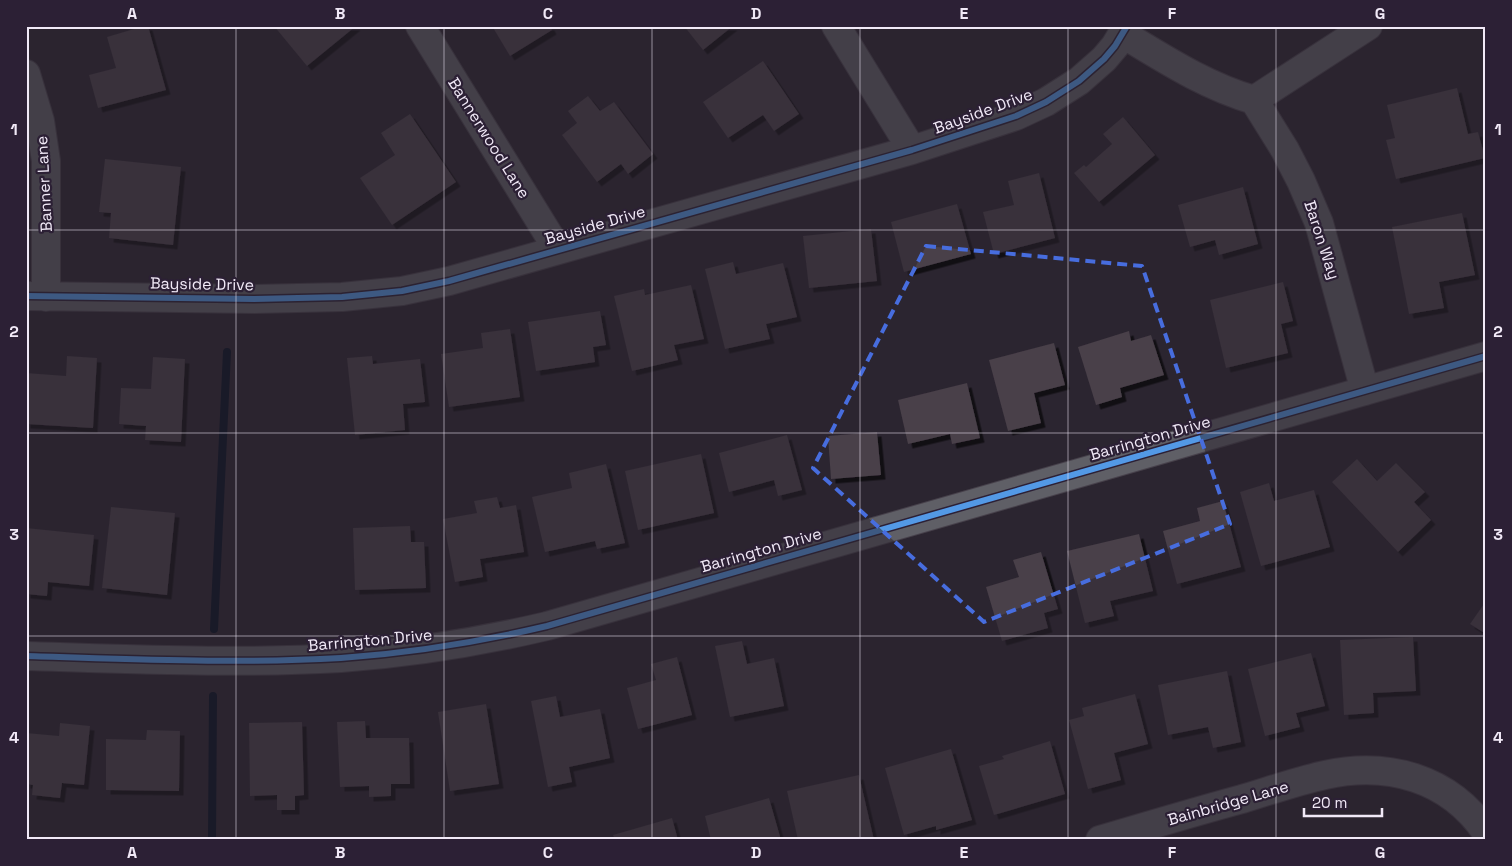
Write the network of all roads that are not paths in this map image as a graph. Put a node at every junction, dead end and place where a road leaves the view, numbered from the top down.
1 (420, 26) edge
2 (836, 26) edge
3 (1368, 26) edge
4 (1125, 30) edge
5 (26, 74) edge
6 (1254, 100) junction
7 (912, 150) junction
8 (558, 250) junction
9 (36, 296) edge
10 (1486, 356) edge
11 (1365, 391) junction
12 (26, 656) edge
13 (1486, 832) edge
14 (1100, 840) edge

1 - 8 street, Bannerwood Lane
2 - 7 street
3 - 6 street
4 - 6 street
4 - 7 street, Bayside Drive
5 - 9 street, Banner Lane
6 - 11 street, Baron Way
7 - 8 street, Bayside Drive
8 - 9 street, Bayside Drive
10 - 11 street, Barrington Drive
11 - 12 street, Barrington Drive
13 - 14 street, Bainbridge Lane

